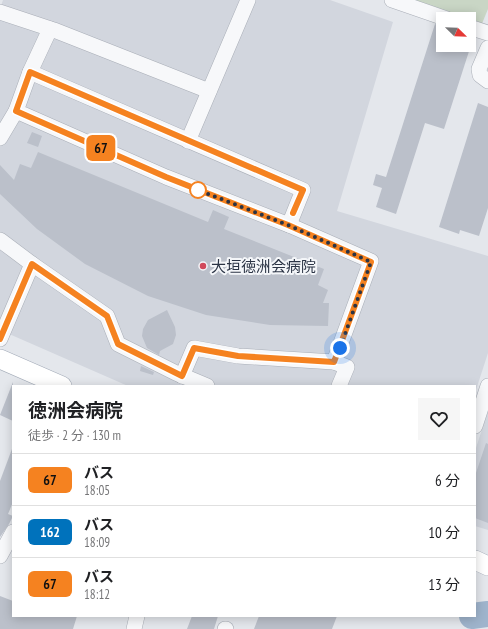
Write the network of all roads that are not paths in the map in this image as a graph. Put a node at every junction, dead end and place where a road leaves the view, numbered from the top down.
1 (248, 0) edge
2 (392, 0) edge
3 (0, 12) edge
4 (436, 15) edge
5 (50, 29) junction
6 (476, 29) edge
7 (487, 31) edge
8 (488, 48) edge
9 (30, 72) junction
10 (488, 81) edge
11 (210, 91) junction
12 (16, 111) junction
13 (0, 138) edge
14 (188, 141) junction
15 (288, 225) junction
16 (0, 240) edge
17 (32, 264) junction
18 (0, 339) edge
19 (0, 359) edge
20 (334, 362) junction
21 (182, 376) junction
22 (60, 385) edge
23 (204, 385) edge
24 (338, 385) edge
25 (488, 386) edge
26 (476, 423) edge
27 (12, 534) edge
28 (0, 556) edge
29 (476, 560) edge
30 (488, 566) edge
31 (137, 617) edge
32 (134, 629) edge

1 - 11 street
2 - 4 street
3 - 5 street
5 - 9 street
5 - 11 street
6 - 7 street
8 - 10 street
9 - 12 street
9 - 14 street
11 - 14 street
12 - 13 street
12 - 15 street
14 - 15 street
15 - 20 street
16 - 17 street
17 - 18 street
17 - 21 street
19 - 22 main road
20 - 21 street
20 - 24 street
21 - 23 street
25 - 26 street
27 - 28 street
29 - 30 main road
31 - 32 street

